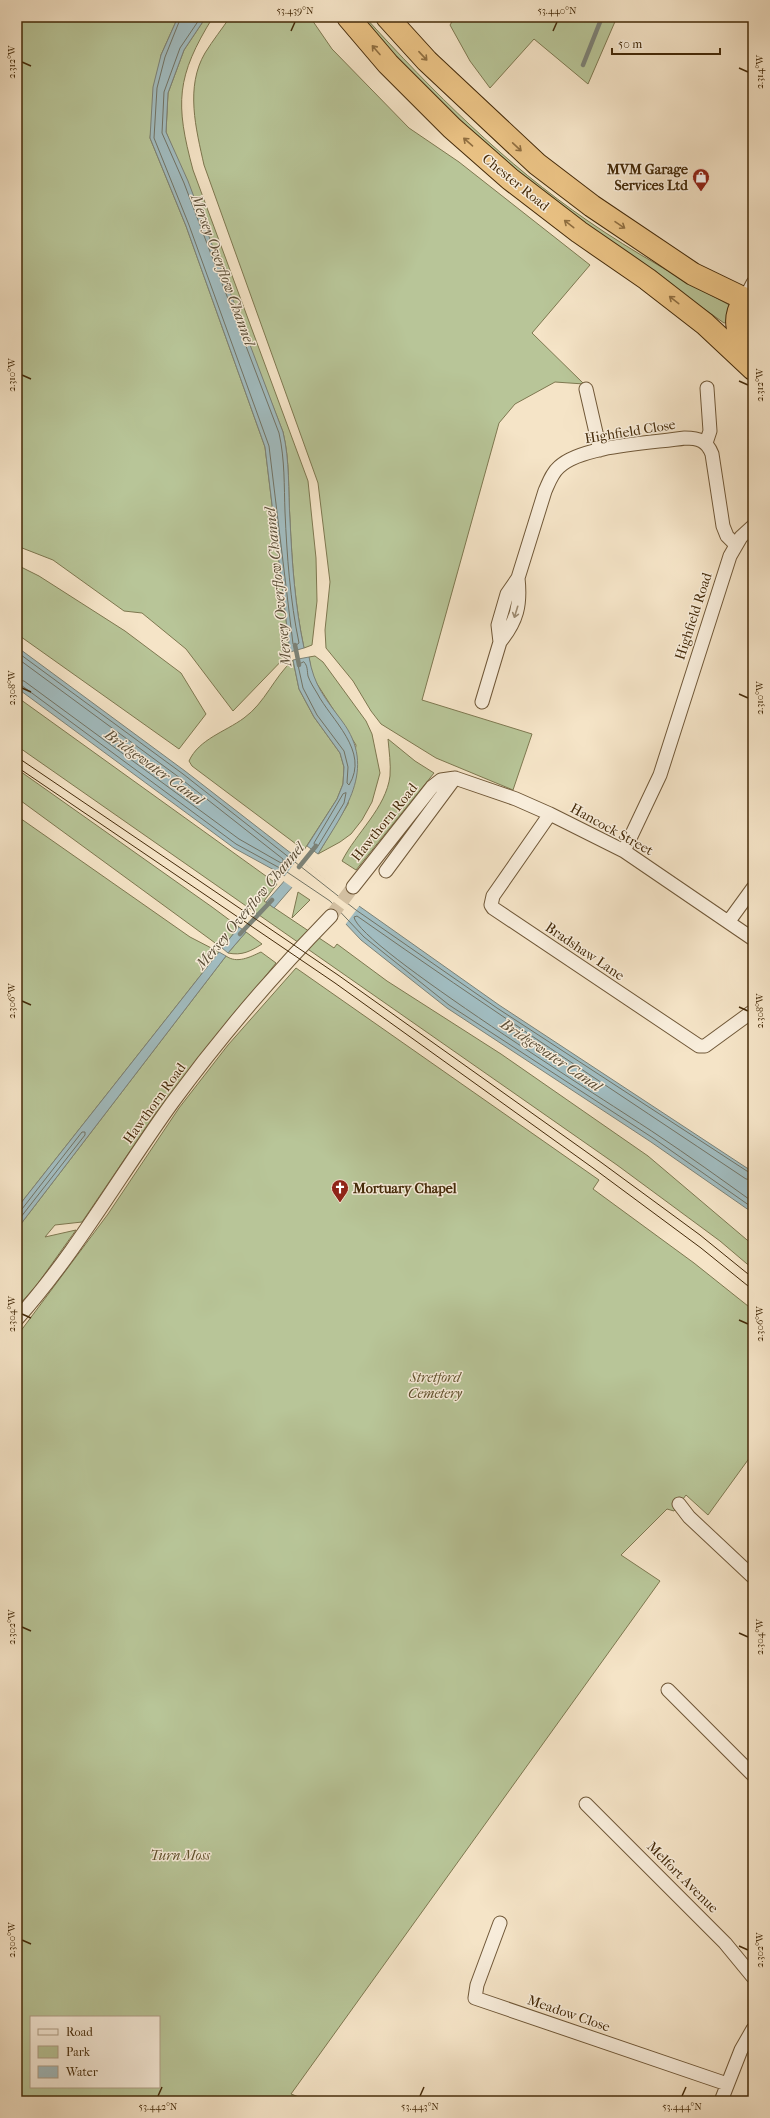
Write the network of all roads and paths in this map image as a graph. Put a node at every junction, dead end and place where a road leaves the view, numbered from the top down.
1 (348, 17) edge
2 (387, 17) edge
3 (750, 295) edge
4 (705, 324) junction
5 (750, 348) edge
6 (753, 369) edge
7 (708, 388) dead end
8 (586, 389) dead end
9 (706, 443) junction
10 (600, 450) junction
11 (753, 526) edge
12 (736, 545) junction
13 (482, 702) dead end
14 (455, 778) junction
15 (441, 780) joint
16 (550, 814) junction
17 (624, 851) junction
18 (386, 870) dead end
19 (353, 887) tunnel mouth
20 (753, 888) edge
21 (331, 916) tunnel mouth
22 (729, 921) junction
23 (753, 939) edge
24 (753, 1011) edge
25 (17, 1320) edge
26 (679, 1504) dead end
27 (753, 1578) edge
28 (668, 1690) dead end
29 (753, 1775) edge
30 (586, 1804) dead end
31 (500, 1923) dead end
32 (753, 1977) edge
33 (753, 2029) edge
34 (727, 2084) junction
35 (721, 2101) edge

4 -> 1 highway, Chester Road
2 -> 3 highway, Chester Road
3 - 5 highway, Chester Road
4 - 5 highway, Chester Road
4 - 6 highway, Chester Road
7 - 9 street
8 - 10 street
9 - 10 street, Highfield Close
9 - 12 street
10 - 13 street, Highfield Close
11 - 12 street, Highfield Road
12 - 17 street, Highfield Road
14 - 15 street, Hancock Street
14 - 16 street, Hancock Street
14 - 18 street, Hawthorn Road
15 - 19 street, Hawthorn Road
16 - 17 street, Hancock Street
16 - 24 street, Bradshaw Lane
17 - 22 street, Hancock Street
20 - 22 street
21 - 25 street, Hawthorn Road
22 - 23 street, Hancock Street
26 - 27 street
28 - 29 street
30 - 32 street, Melfort Avenue
31 - 34 street, Meadow Close
33 - 34 street
34 - 35 street

